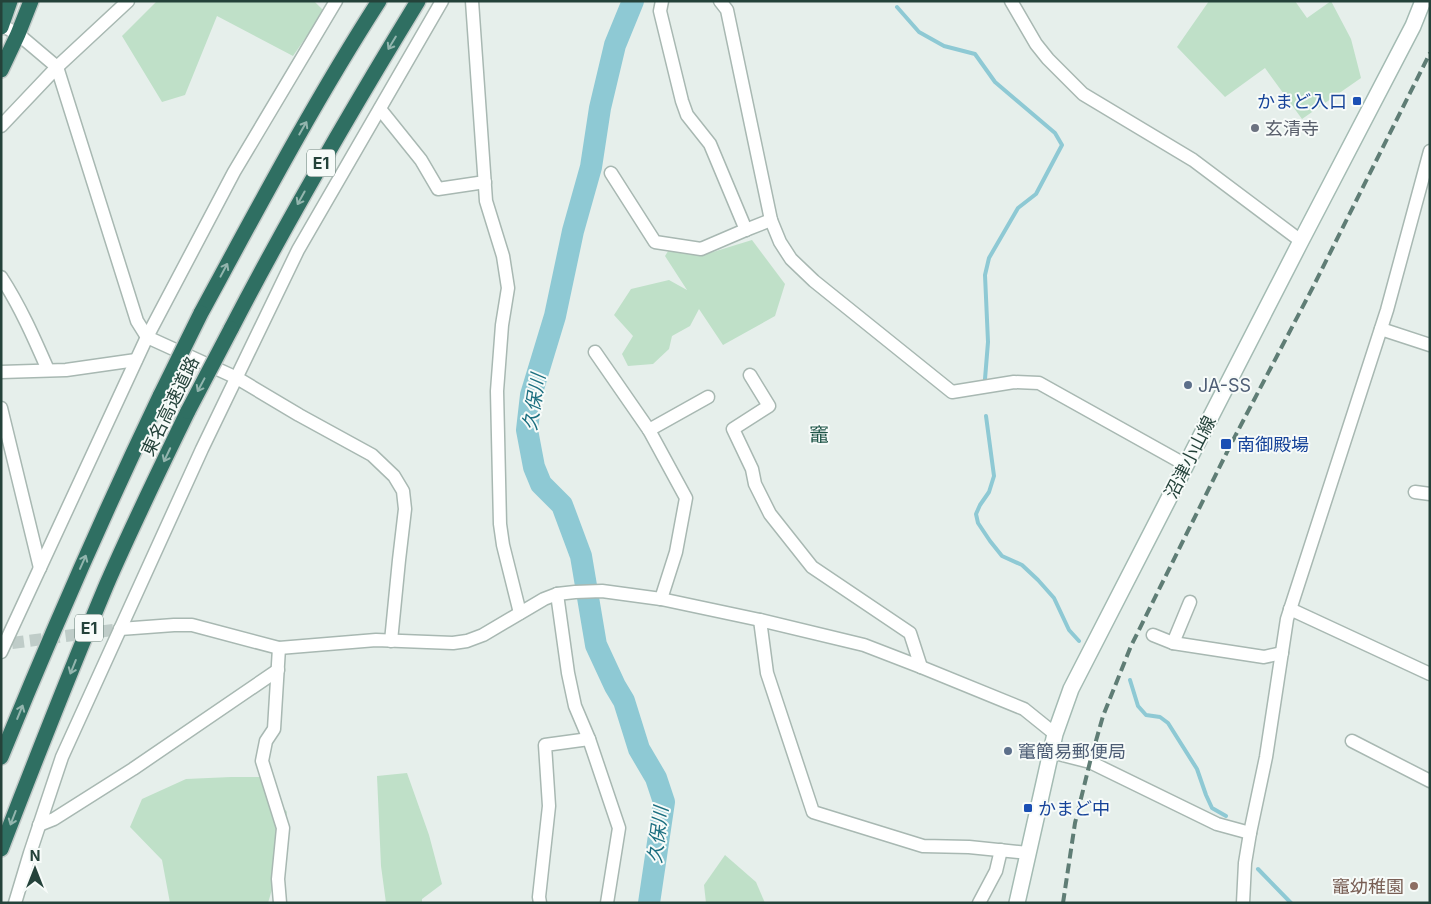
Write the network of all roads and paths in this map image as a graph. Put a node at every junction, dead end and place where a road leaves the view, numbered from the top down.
1 (10, 1) edge
2 (30, 1) edge
3 (128, 1) edge
4 (336, 1) edge
5 (379, 1) edge
6 (418, 1) edge
7 (442, 1) edge
8 (472, 1) edge
9 (662, 1) edge
10 (720, 1) edge
11 (1011, 1) edge
12 (1423, 1) edge
13 (2, 26) edge
14 (18, 34) junction
15 (57, 67) junction
16 (1, 70) edge
17 (380, 109) junction
18 (1, 126) edge
19 (1430, 151) edge
20 (611, 173) dead end
21 (485, 182) junction
22 (772, 220) junction
23 (746, 230) junction
24 (1301, 241) junction
25 (1, 276) edge
26 (1381, 329) junction
27 (147, 338) junction
28 (1430, 345) edge
29 (595, 352) dead end
30 (136, 360) junction
31 (48, 370) junction
32 (1, 372) edge
33 (750, 375) dead end
34 (238, 378) junction
35 (708, 397) dead end
36 (1, 408) edge
37 (650, 430) junction
38 (1186, 466) junction
39 (1415, 492) dead end
40 (1430, 494) edge
41 (40, 568) junction
42 (557, 594) junction
43 (661, 599) junction
44 (1190, 602) dead end
45 (1290, 609) junction
46 (520, 614) junction
47 (760, 620) junction
48 (120, 629) junction
49 (1153, 635) dead end
50 (391, 641) junction
51 (1173, 642) junction
52 (5, 646) edge
53 (279, 648) junction
54 (1282, 653) junction
55 (921, 667) junction
56 (278, 670) junction
57 (1430, 674) edge
58 (1055, 734) junction
59 (589, 739) junction
60 (1352, 741) dead end
61 (1051, 752) junction
62 (1, 757) edge
63 (1430, 781) edge
64 (40, 825) junction
65 (1250, 833) junction
66 (1, 849) edge
67 (1002, 850) junction
68 (1028, 853) junction
69 (15, 903) edge
70 (280, 903) edge
71 (540, 903) edge
72 (607, 903) edge
73 (979, 903) edge
74 (1017, 903) edge
75 (1243, 903) edge

1 - 13 highway
2 - 14 highway
3 - 15 street
4 - 27 street
62 -> 5 highway, 東名高速道路 / E1, bridge
6 -> 66 highway, 東名高速道路 / E1, bridge
7 - 17 street
8 - 21 street
9 - 23 street
10 - 22 street
11 - 24 street
12 - 24 main road, 沼津小山線
13 - 14 street
14 - 15 street
14 - 16 highway
15 - 18 street
15 - 27 street
17 - 21 street
17 - 34 street
19 - 26 street
20 - 23 street
21 - 46 street
22 - 23 street
22 - 38 street
24 - 38 main road, 沼津小山線
25 - 31 street
26 - 28 street
26 - 45 street
27 - 30 street
27 - 34 street
29 - 37 street
30 - 31 street
30 - 41 street
31 - 32 street
33 - 55 street
34 - 48 street
34 - 50 street
35 - 37 street
36 - 41 street
37 - 43 street
38 - 58 main road, 沼津小山線
39 - 40 street
41 - 52 street
42 - 43 street
42 - 46 street
42 - 59 street
43 - 47 street
44 - 51 street
45 - 54 street
45 - 57 street
46 - 50 street
47 - 55 street
47 - 67 street
48 - 53 street
48 - 64 street
49 - 51 street
50 - 53 street
51 - 54 street
53 - 56 street
54 - 65 street
55 - 58 street
56 - 64 street
56 - 70 street
58 - 61 main road, 沼津小山線
59 - 71 street
59 - 72 street
60 - 63 street
61 - 65 street
61 - 68 main road, 沼津小山線
64 - 69 street
65 - 75 street
67 - 68 street
67 - 73 street
68 - 74 main road, 沼津小山線

